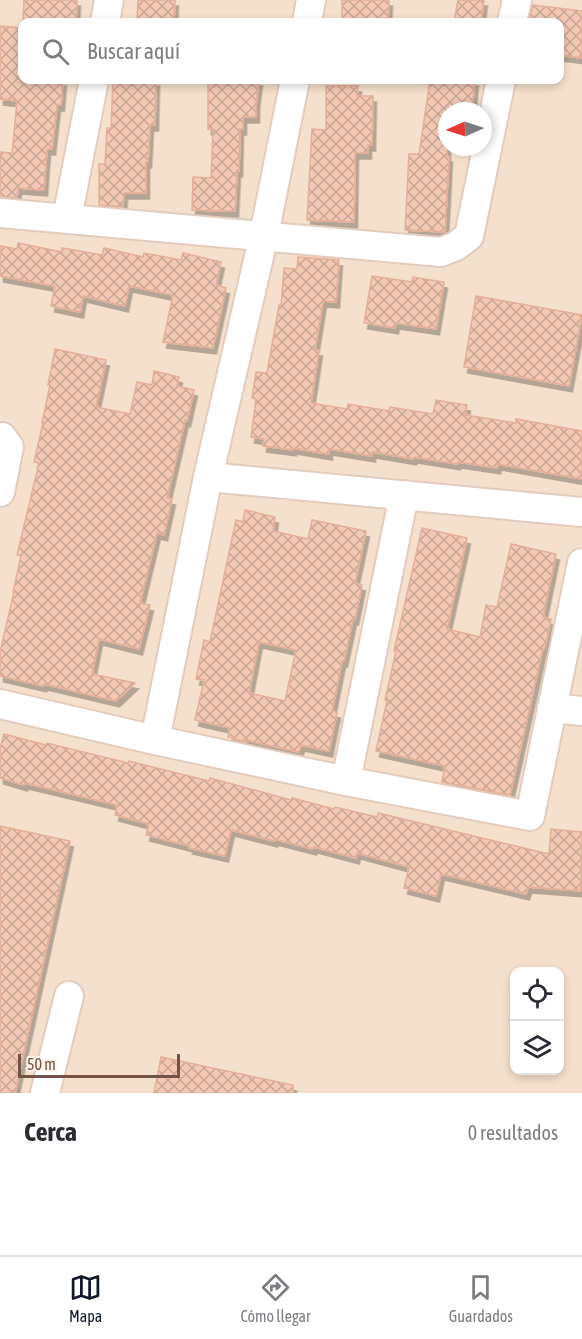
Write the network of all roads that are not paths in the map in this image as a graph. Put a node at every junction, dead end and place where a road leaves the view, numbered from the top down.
1 (109, 0) edge
2 (311, 0) edge
3 (517, 0) edge
4 (106, 18) edge
5 (307, 18) edge
6 (513, 18) edge
7 (93, 84) edge
8 (294, 84) edge
9 (500, 84) edge
10 (0, 213) edge
11 (67, 218) junction
12 (264, 235) junction
13 (0, 436) edge
14 (208, 477) junction
15 (0, 492) edge
16 (404, 495) junction
17 (582, 512) edge
18 (582, 564) edge
19 (0, 704) edge
20 (552, 708) junction
21 (582, 711) edge
22 (155, 740) junction
23 (346, 781) junction
24 (69, 996) dead end
25 (45, 1093) edge

1 - 4 street
2 - 5 street
3 - 6 street
7 - 11 street
8 - 12 street
9 - 12 street
10 - 11 street
11 - 12 street
12 - 14 street
13 - 15 street
14 - 16 street
14 - 22 street
16 - 17 street
16 - 23 street
18 - 20 street
19 - 22 street
20 - 21 street
20 - 23 street
22 - 23 street
24 - 25 street

